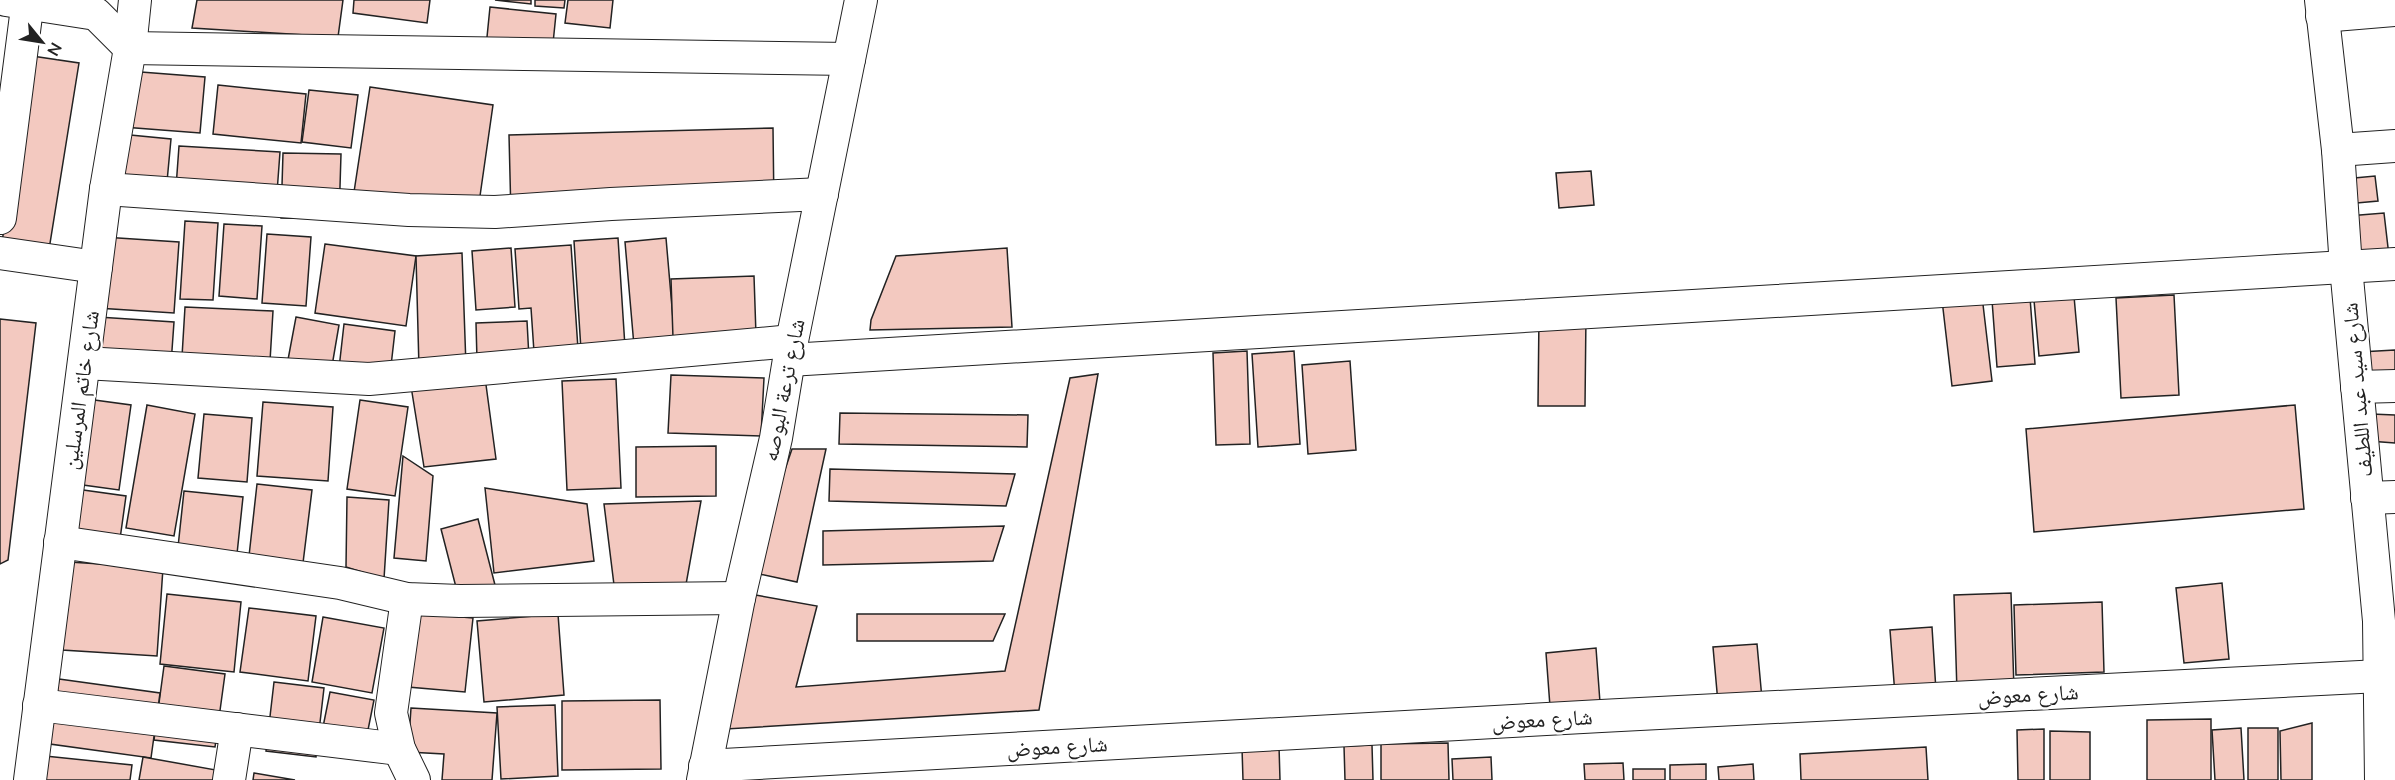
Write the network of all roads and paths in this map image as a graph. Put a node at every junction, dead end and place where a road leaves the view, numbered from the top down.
1 (135, 0) edge
2 (861, 0) edge
3 (21, 1) edge
4 (2321, 8) edge
5 (2395, 10) edge
6 (130, 48) junction
7 (849, 59) junction
8 (2395, 146) edge
9 (2338, 150) junction
10 (106, 189) junction
11 (822, 194) junction
12 (0, 218) edge
13 (0, 253) edge
14 (2395, 264) edge
15 (96, 267) junction
16 (2346, 267) junction
17 (790, 351) junction
18 (84, 363) junction
19 (2395, 386) edge
20 (2357, 387) junction
21 (2381, 498) edge
22 (60, 542) junction
23 (739, 598) junction
24 (408, 599) junction
25 (2387, 621) edge
26 (2380, 676) junction
27 (39, 705) junction
28 (237, 729) junction
29 (399, 749) junction
30 (2386, 769) edge
31 (704, 773) edge
32 (30, 780) edge
33 (229, 780) edge
34 (414, 780) edge

1 - 6 street, شارع خاتم المرسلين
2 - 7 street, شارع ترعة البوصه
3 - 6 street
3 - 12 street
4 - 5 street
4 - 9 street, شارع سيد عبد اللطيف
6 - 7 street
6 - 10 street, شارع خاتم المرسلين
7 - 11 street, شارع ترعة البوصه
8 - 9 street
9 - 16 street, شارع سيد عبد اللطيف
10 - 11 street
10 - 15 street, شارع خاتم المرسلين
11 - 17 street, شارع ترعة البوصه
13 - 15 street
14 - 16 street
15 - 18 street, شارع خاتم المرسلين
16 - 17 street
16 - 20 street, شارع سيد عبد اللطيف
17 - 18 street
17 - 23 street, شارع ترعة البوصه
18 - 22 street, شارع خاتم المرسلين
19 - 20 street
20 - 21 street, شارع سيد عبد اللطيف
21 - 25 street, شارع سيد عبد اللطيف
22 - 24 street
22 - 27 street, شارع خاتم المرسلين
23 - 24 street
23 - 31 street, شارع ترعة البوصه
24 - 29 street
25 - 26 street, شارع سيد عبد اللطيف
26 - 30 street, شارع سيد عبد اللطيف
26 - 31 street, شارع معوض
27 - 28 street
27 - 32 street, شارع خاتم المرسلين
28 - 29 street
28 - 33 street
29 - 34 street

